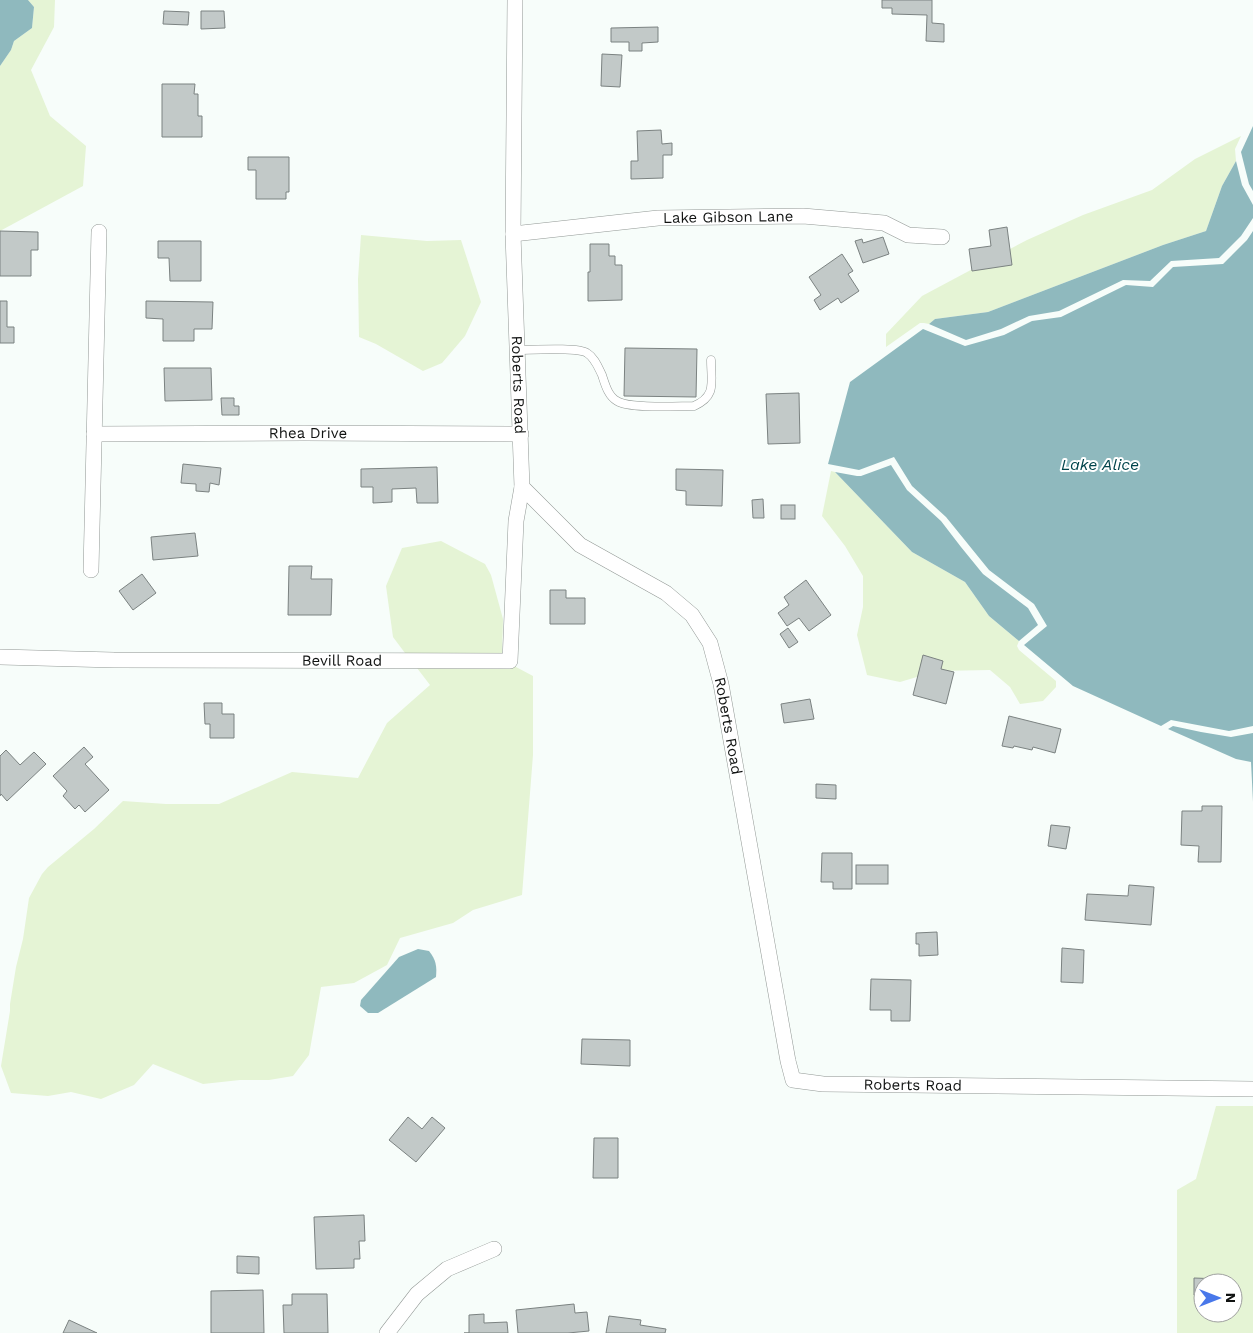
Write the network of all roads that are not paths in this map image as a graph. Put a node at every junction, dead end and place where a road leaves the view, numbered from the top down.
1 (515, 0) edge
2 (99, 232) dead end
3 (513, 234) junction
4 (942, 238) dead end
5 (518, 350) junction
6 (711, 360) dead end
7 (94, 434) junction
8 (521, 434) junction
9 (522, 488) junction
10 (91, 570) dead end
11 (0, 657) edge
12 (1253, 1089) edge
13 (494, 1249) dead end
14 (386, 1333) edge

1 - 3 street, Roberts Road
2 - 7 street
3 - 4 street, Lake Gibson Lane
3 - 5 street, Roberts Road
5 - 6 lane
5 - 8 street, Roberts Road
7 - 8 street, Rhea Drive
7 - 10 street
8 - 9 street, Roberts Road
9 - 11 street, Bevill Road
9 - 12 street, Roberts Road
13 - 14 street

